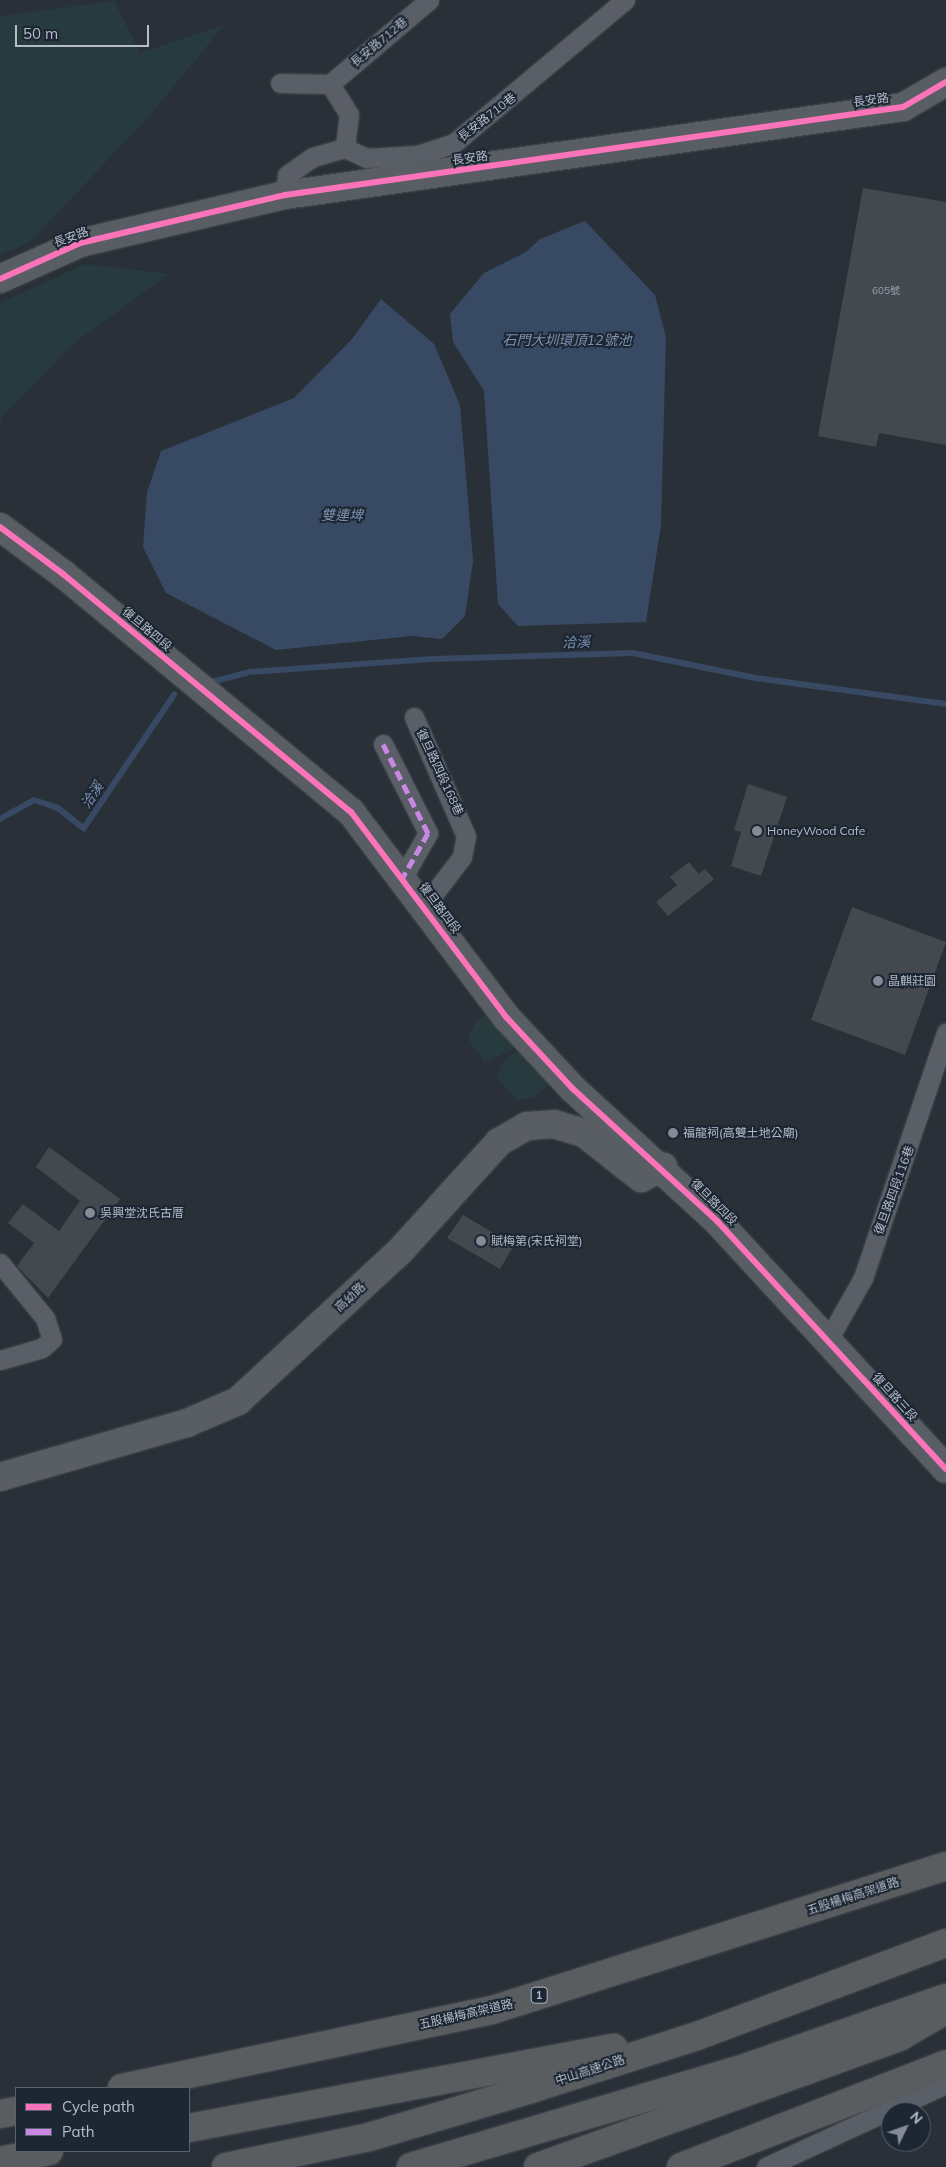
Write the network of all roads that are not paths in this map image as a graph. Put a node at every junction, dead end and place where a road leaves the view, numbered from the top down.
1 (429, 0) edge
2 (625, 0) edge
3 (280, 82) dead end
4 (946, 82) edge
5 (330, 84) junction
6 (345, 148) junction
7 (285, 195) junction
8 (0, 279) edge
9 (0, 527) edge
10 (414, 716) dead end
11 (383, 744) dead end
12 (402, 877) junction
13 (425, 905) junction
14 (946, 1033) edge
15 (663, 1167) junction
16 (0, 1263) edge
17 (828, 1340) junction
18 (0, 1360) edge
19 (946, 1469) edge
20 (0, 1476) edge
21 (946, 1866) edge
22 (946, 1943) edge
23 (946, 1998) edge
24 (946, 2010) edge
25 (697, 2036) junction
26 (946, 2064) edge
27 (946, 2084) edge
28 (127, 2087) edge
29 (15, 2111) edge
30 (0, 2114) edge
31 (190, 2128) edge
32 (45, 2152) edge
33 (0, 2161) edge
34 (226, 2167) edge
35 (411, 2167) edge
36 (538, 2167) edge
37 (681, 2167) edge
38 (766, 2167) edge

1 - 5 street, 長安路712巷
2 - 6 street, 長安路710巷
3 - 5 street
4 - 7 street, 長安路
5 - 6 street
6 - 7 street
7 - 8 street, 長安路
9 - 12 street, 復旦路四段
10 - 13 street, 復旦路四段168巷
11 - 12 street
12 - 13 street, 復旦路四段
13 - 15 street, 復旦路四段
14 - 17 street, 復旦路四段116巷
15 - 17 street, 復旦路四段
15 - 20 street, 高幼路
16 - 18 street
17 - 19 street, 復旦路三段
21 - 28 highway, 五股楊梅高架道路 / 1
22 - 25 highway, 中山高速公路
23 - 35 highway
24 - 36 highway
25 - 31 highway
25 - 34 highway, 中山高速公路
26 - 37 highway
27 - 38 street
29 - 30 highway
32 - 33 highway

